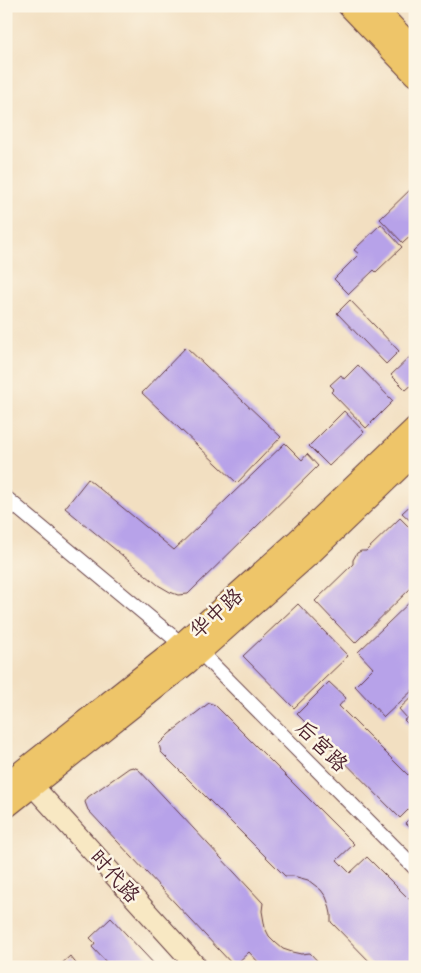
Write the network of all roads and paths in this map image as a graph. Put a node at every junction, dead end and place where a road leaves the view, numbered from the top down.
1 (349, 6) edge
2 (373, 6) edge
3 (415, 50) edge
4 (415, 75) edge
5 (415, 428) edge
6 (415, 453) edge
7 (6, 498) edge
8 (192, 651) junction
9 (6, 784) edge
10 (33, 786) junction
11 (6, 807) edge
12 (415, 868) edge
13 (197, 967) edge

1 - 4 main road
2 - 3 main road
5 - 8 main road, 华中路
6 - 8 main road, 华中路
7 - 8 street, 后宫路
8 - 9 main road, 华中路
8 - 10 main road, 华中路
8 - 12 street, 后宫路
10 - 11 main road, 华中路
10 - 13 street, 时代路

